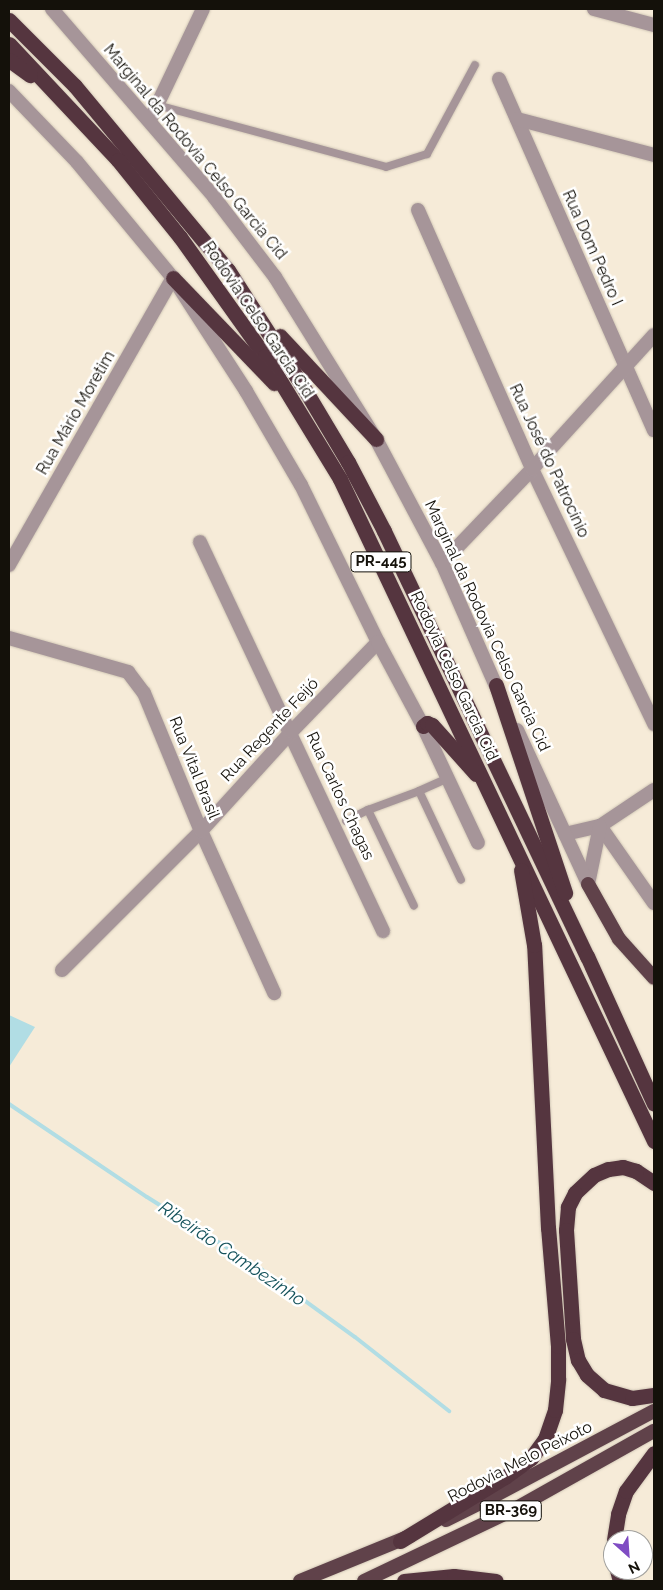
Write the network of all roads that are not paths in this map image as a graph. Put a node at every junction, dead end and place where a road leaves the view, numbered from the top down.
1 (52, 9) edge
2 (202, 9) edge
3 (594, 9) edge
4 (9, 20) edge
5 (654, 25) edge
6 (9, 44) edge
7 (9, 60) edge
8 (475, 65) dead end
9 (499, 78) dead end
10 (9, 91) edge
11 (63, 100) junction
12 (157, 104) junction
13 (517, 119) junction
14 (150, 120) junction
15 (654, 155) edge
16 (418, 210) dead end
17 (173, 278) junction
18 (255, 310) junction
19 (654, 335) edge
20 (625, 366) junction
21 (296, 406) junction
22 (654, 430) edge
23 (376, 439) junction
24 (532, 469) junction
25 (200, 542) dead end
26 (442, 563) junction
27 (9, 565) edge
28 (9, 638) edge
29 (378, 642) junction
30 (496, 685) junction
31 (654, 724) edge
32 (423, 726) junction
33 (291, 732) junction
34 (448, 778) junction
35 (486, 786) junction
36 (654, 790) edge
37 (419, 791) junction
38 (368, 810) junction
39 (346, 821) dead end
40 (600, 826) junction
41 (201, 831) junction
42 (565, 834) junction
43 (478, 843) dead end
44 (518, 851) junction
45 (461, 880) dead end
46 (588, 884) junction
47 (654, 903) edge
48 (414, 906) dead end
49 (383, 931) dead end
50 (587, 956) junction
51 (62, 970) dead end
52 (654, 978) edge
53 (274, 993) dead end
54 (654, 1104) edge
55 (654, 1141) edge
56 (654, 1183) edge
57 (654, 1395) edge
58 (654, 1411) edge
59 (654, 1432) edge
60 (654, 1453) edge
61 (616, 1530) edge
62 (400, 1541) junction
63 (300, 1581) edge
64 (364, 1581) edge
65 (404, 1581) edge
66 (496, 1581) edge

1 - 14 street, Marginal da Rodovia Celso Garcia Cid
2 - 12 street
3 - 5 street
4 - 18 highway, Rodovia Celso Garcia Cid / PR-445
6 - 11 highway, Rodovia Celso Garcia Cid / PR-445
7 - 11 highway
8 - 12 lane
9 - 13 street, Rua Dom Pedro I
10 - 17 street
11 - 21 highway, Rodovia Celso Garcia Cid / PR-445
12 - 14 street
13 - 15 street
13 - 20 street, Rua Dom Pedro I
14 - 23 street, Marginal da Rodovia Celso Garcia Cid
16 - 24 street, Rua José do Patrocínio
17 - 21 highway
17 - 27 street, Rua Mário Moretim
17 - 29 street
18 - 23 highway
18 - 50 highway, Rodovia Celso Garcia Cid / PR-445
19 - 20 street
20 - 22 street, Rua Dom Pedro I
20 - 24 street
21 - 35 highway, Rodovia Celso Garcia Cid / PR-445
23 - 26 street, Marginal da Rodovia Celso Garcia Cid
24 - 26 street
24 - 31 street, Rua José do Patrocínio
25 - 33 street, Rua Carlos Chagas
26 - 30 street, Marginal da Rodovia Celso Garcia Cid
28 - 41 street, Rua Vital Brasil
29 - 32 street
29 - 33 street, Rua Regente Feijó
30 - 42 street, Marginal da Rodovia Celso Garcia Cid
30 - 50 highway
32 - 34 street
32 - 35 highway
33 - 41 street, Rua Regente Feijó
33 - 49 street, Rua Carlos Chagas
34 - 37 lane
34 - 43 street
35 - 44 highway, Rodovia Celso Garcia Cid / PR-445
36 - 40 street
37 - 38 lane
37 - 45 lane
38 - 39 lane
38 - 48 lane
40 - 42 street
40 - 46 street
40 - 47 street
41 - 51 street, Rua Regente Feijó
41 - 53 street, Rua Vital Brasil
42 - 46 street, Marginal da Rodovia Celso Garcia Cid
44 - 55 highway, Rodovia Celso Garcia Cid / PR-445
44 - 62 highway
46 - 52 highway
50 - 54 highway, Rodovia Celso Garcia Cid / PR-445
56 - 57 highway
58 - 62 highway, Rodovia Melo Peixoto / BR-369
59 - 64 highway, BR-369
60 - 61 highway
62 - 63 highway, BR-369
65 - 66 highway

